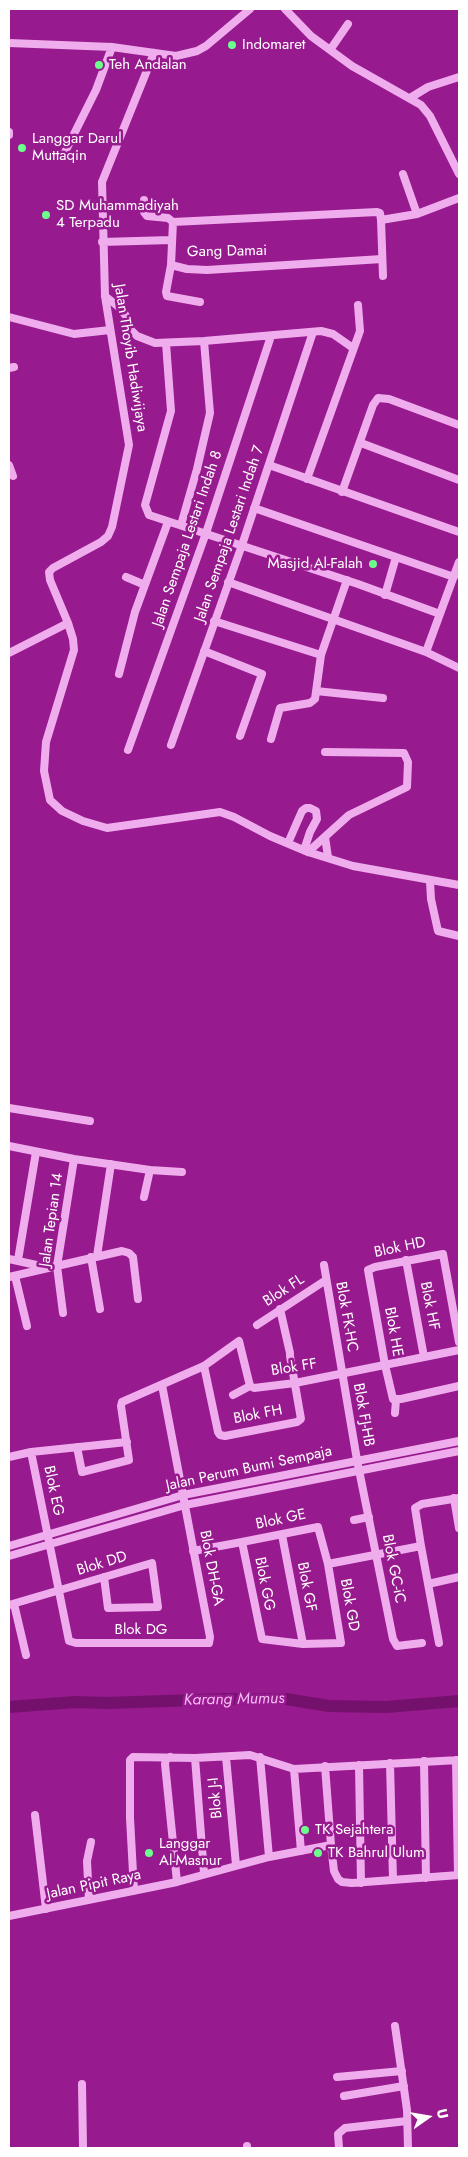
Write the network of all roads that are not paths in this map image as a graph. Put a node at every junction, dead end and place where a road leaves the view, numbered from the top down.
1 (236, 9) edge
2 (250, 9) edge
3 (284, 9) edge
4 (242, 15) junction
5 (348, 24) dead end
6 (9, 43) edge
7 (112, 47) junction
8 (330, 50) junction
9 (154, 53) junction
10 (458, 76) edge
11 (410, 98) junction
12 (64, 152) dead end
13 (402, 174) dead end
14 (459, 174) edge
15 (459, 198) edge
16 (144, 200) dead end
17 (417, 214) junction
18 (380, 220) junction
19 (173, 222) junction
20 (172, 240) junction
21 (102, 242) junction
22 (382, 259) junction
23 (172, 265) junction
24 (383, 276) dead end
25 (105, 296) junction
26 (200, 302) dead end
27 (358, 305) dead end
28 (9, 317) edge
29 (110, 330) junction
30 (313, 332) junction
31 (271, 336) junction
32 (204, 341) junction
33 (166, 343) junction
34 (353, 348) junction
35 (459, 424) edge
36 (361, 442) junction
37 (9, 465) edge
38 (269, 465) junction
39 (13, 476) dead end
40 (306, 479) junction
41 (459, 480) edge
42 (342, 492) junction
43 (254, 508) junction
44 (168, 522) junction
45 (181, 525) junction
46 (206, 532) junction
47 (459, 532) edge
48 (242, 545) junction
49 (396, 557) junction
50 (459, 562) edge
51 (126, 577) dead end
52 (454, 577) junction
53 (347, 580) junction
54 (228, 582) junction
55 (145, 585) junction
56 (386, 595) junction
57 (440, 614) junction
58 (214, 620) junction
59 (333, 620) junction
60 (68, 623) junction
61 (204, 651) junction
62 (426, 652) junction
63 (9, 654) edge
64 (321, 655) junction
65 (459, 668) edge
66 (119, 674) dead end
67 (316, 691) junction
68 (383, 698) dead end
69 (240, 736) dead end
70 (271, 739) dead end
71 (171, 745) dead end
72 (128, 750) dead end
73 (325, 752) dead end
74 (325, 837) junction
75 (288, 843) junction
76 (306, 851) junction
77 (328, 858) junction
78 (430, 881) junction
79 (459, 885) edge
80 (459, 936) edge
81 (9, 1108) edge
82 (90, 1121) dead end
83 (9, 1146) edge
84 (36, 1152) junction
85 (74, 1159) junction
86 (111, 1164) junction
87 (150, 1170) junction
88 (182, 1172) dead end
89 (144, 1197) dead end
90 (94, 1256) junction
91 (9, 1259) edge
92 (18, 1260) junction
93 (406, 1260) junction
94 (324, 1265) dead end
95 (54, 1267) junction
96 (369, 1273) joint
97 (12, 1276) edge
98 (326, 1280) junction
99 (138, 1300) dead end
100 (100, 1309) dead end
101 (280, 1309) junction
102 (63, 1313) dead end
103 (458, 1323) edge
104 (257, 1325) dead end
105 (27, 1326) dead end
106 (459, 1342) edge
107 (459, 1350) edge
108 (424, 1357) junction
109 (385, 1365) junction
110 (204, 1366) junction
111 (342, 1374) junction
112 (295, 1383) junction
113 (162, 1385) junction
114 (250, 1386) junction
115 (459, 1386) edge
116 (233, 1395) dead end
117 (394, 1398) junction
118 (395, 1413) dead end
119 (459, 1441) edge
120 (127, 1442) junction
121 (77, 1447) junction
122 (459, 1451) edge
123 (31, 1452) junction
124 (9, 1457) edge
125 (357, 1460) junction
126 (360, 1471) junction
127 (183, 1495) junction
128 (457, 1498) edge
129 (184, 1505) junction
130 (369, 1517) junction
131 (354, 1520) dead end
132 (459, 1528) edge
133 (48, 1534) junction
134 (282, 1535) junction
135 (242, 1542) junction
136 (50, 1544) junction
137 (9, 1546) edge
138 (421, 1546) junction
139 (193, 1551) junction
140 (376, 1555) junction
141 (9, 1556) edge
142 (328, 1564) junction
143 (104, 1577) junction
144 (459, 1577) edge
145 (428, 1584) junction
146 (59, 1592) junction
147 (11, 1604) edge
148 (210, 1636) joint
149 (68, 1638) joint
150 (422, 1643) dead end
151 (439, 1643) dead end
152 (303, 1644) junction
153 (26, 1655) dead end
154 (170, 1757) junction
155 (226, 1757) junction
156 (260, 1757) junction
157 (195, 1758) junction
158 (458, 1760) edge
159 (424, 1761) junction
160 (390, 1763) junction
161 (359, 1765) junction
162 (325, 1766) junction
163 (294, 1769) junction
164 (35, 1815) dead end
165 (90, 1842) dead end
166 (331, 1845) junction
167 (301, 1851) junction
168 (269, 1857) junction
169 (236, 1866) junction
170 (204, 1873) junction
171 (458, 1875) edge
172 (426, 1878) junction
173 (393, 1880) junction
174 (177, 1882) junction
175 (361, 1882) junction
176 (134, 1891) junction
177 (90, 1900) junction
178 (46, 1909) junction
179 (9, 1916) edge
180 (395, 2026) dead end
181 (402, 2071) junction
182 (337, 2077) dead end
183 (82, 2084) dead end
184 (404, 2086) junction
185 (344, 2096) dead end
186 (407, 2120) junction
187 (83, 2148) edge
188 (339, 2148) edge
189 (408, 2148) edge

1 - 4 street
2 - 4 street
3 - 8 street
4 - 9 street
5 - 8 street
6 - 7 street
7 - 9 street
7 - 12 street
8 - 11 street
9 - 21 street, Jalan Thoyib Hadiwijaya
10 - 11 street
11 - 14 street
13 - 17 street
15 - 17 street
16 - 19 street
17 - 18 street
18 - 19 street, Gang Damai
18 - 22 street
19 - 20 street, Gang Damai
20 - 21 street
20 - 23 street, Gang Damai
21 - 25 street, Jalan Thoyib Hadiwijaya
22 - 23 street, Gang Damai
22 - 24 street
23 - 26 street
25 - 29 street, Jalan Thoyib Hadiwijaya
25 - 33 street
27 - 34 street
28 - 29 street
29 - 60 street, Jalan Thoyib Hadiwijaya
30 - 31 street
30 - 34 street
30 - 38 street, Jalan Sempaja Lestari Indah 7
31 - 32 street
31 - 46 street, Jalan Sempaja Lestari Indah 8
32 - 33 street
32 - 45 street
33 - 44 street
34 - 40 street
35 - 36 street
36 - 41 street
36 - 42 street
37 - 39 street
38 - 40 street
38 - 43 street, Jalan Sempaja Lestari Indah 7
40 - 42 street
42 - 47 street
43 - 48 street, Jalan Sempaja Lestari Indah 7
43 - 49 street
44 - 45 street
44 - 55 street
45 - 46 street
46 - 48 street
46 - 72 street, Jalan Sempaja Lestari Indah 8
48 - 53 street
48 - 54 street, Jalan Sempaja Lestari Indah 7
49 - 52 street
49 - 56 street
50 - 52 street
51 - 55 street
52 - 57 street
53 - 56 street
53 - 59 street
54 - 58 street, Jalan Sempaja Lestari Indah 7
54 - 59 street
55 - 66 street
56 - 57 street
57 - 62 street
58 - 61 street, Jalan Sempaja Lestari Indah 7
58 - 64 street
59 - 62 street
59 - 64 street
60 - 63 street
60 - 75 street, Jalan Thoyib Hadiwijaya
61 - 69 street
61 - 71 street, Jalan Sempaja Lestari Indah 7
62 - 65 street
64 - 67 street
67 - 68 street
67 - 70 street
73 - 74 street
74 - 76 street
74 - 77 street
75 - 76 street, Jalan Thoyib Hadiwijaya
75 - 76 street
76 - 77 street, Jalan Thoyib Hadiwijaya
77 - 78 street, Jalan Thoyib Hadiwijaya
78 - 79 street, Jalan Thoyib Hadiwijaya
78 - 80 street
81 - 82 street
83 - 84 street
84 - 85 street
84 - 92 street
85 - 86 street
85 - 95 street, Jalan Tepian 14
86 - 87 street
86 - 90 street
87 - 88 street
87 - 89 street
90 - 95 street
90 - 99 street
90 - 100 street
91 - 92 street
92 - 95 street
93 - 96 street, Blok HD
93 - 103 street, Blok HD
93 - 108 street, Blok HF
94 - 98 street, Blok FK-HC
95 - 97 street
95 - 102 street, Jalan Tepian 14
96 - 109 street, Blok HE
97 - 105 street
98 - 101 street, Blok FL
98 - 111 street, Blok FK-HC
101 - 104 street, Blok FL
101 - 112 street
103 - 106 street
107 - 108 street, Blok FF
108 - 109 street, Blok FF
109 - 111 street, Blok FF
109 - 117 street, Blok HE
110 - 112 street, Blok FH
110 - 113 street
110 - 114 street
111 - 112 street, Blok FF
111 - 125 street, Blok FJ-HB
112 - 114 street, Blok FF
113 - 120 street
113 - 127 street, Blok DH-GA
114 - 116 street
115 - 117 street
117 - 118 street, Blok HE
119 - 125 street, Jalan Perum Bumi Sempaja
120 - 121 street
120 - 121 street
121 - 123 street
122 - 126 street, Jalan Perum Bumi Sempaja
123 - 124 street
123 - 133 street, Blok EG
125 - 126 street, Blok FJ-HB
125 - 127 street, Jalan Perum Bumi Sempaja
126 - 129 street, Jalan Perum Bumi Sempaja
126 - 130 street, Blok GC-iC
127 - 129 street, Blok DH-GA
127 - 133 street, Jalan Perum Bumi Sempaja
128 - 132 street
128 - 138 street
129 - 136 street, Jalan Perum Bumi Sempaja
129 - 139 street, Blok DH-GA
130 - 131 street
130 - 140 street, Blok GC-iC
133 - 136 street, Blok EG
133 - 137 street, Jalan Perum Bumi Sempaja
134 - 135 street, Blok GE
134 - 142 street, Blok GE
134 - 152 street, Blok GF
135 - 139 street, Blok GG
135 - 152 street, Blok GG
136 - 141 street, Jalan Perum Bumi Sempaja
136 - 146 street, Blok EG
138 - 140 street
138 - 145 street
139 - 148 street, Blok DH-GA
140 - 142 street
140 - 150 street, Blok GC-iC
142 - 152 street, Blok GD
143 - 143 street, Blok DD
143 - 146 street, Blok DD
144 - 145 street
145 - 151 street
146 - 147 street, Blok DD
146 - 149 street, Blok EG
147 - 153 street
148 - 149 street, Blok DG
154 - 157 street
154 - 174 street
154 - 176 street
155 - 156 street
155 - 157 street
155 - 169 street, Blok J-I
156 - 163 street
156 - 168 street
157 - 170 street
158 - 159 street
158 - 171 street
159 - 160 street
159 - 172 street
160 - 161 street
160 - 173 street
161 - 162 street
161 - 175 street
162 - 163 street
162 - 166 street
163 - 167 street
164 - 178 street
165 - 177 street
166 - 167 street, Jalan Pipit Raya
166 - 175 street
167 - 168 street, Jalan Pipit Raya
168 - 169 street, Jalan Pipit Raya
169 - 170 street, Jalan Pipit Raya
170 - 174 street, Jalan Pipit Raya
171 - 172 street
172 - 173 street
173 - 175 street
174 - 176 street, Jalan Pipit Raya
176 - 177 street, Jalan Pipit Raya
177 - 178 street, Jalan Pipit Raya
178 - 179 street, Jalan Pipit Raya
180 - 181 street
181 - 182 street
181 - 184 street
183 - 187 street
184 - 185 street
184 - 186 street
186 - 188 street
186 - 189 street

